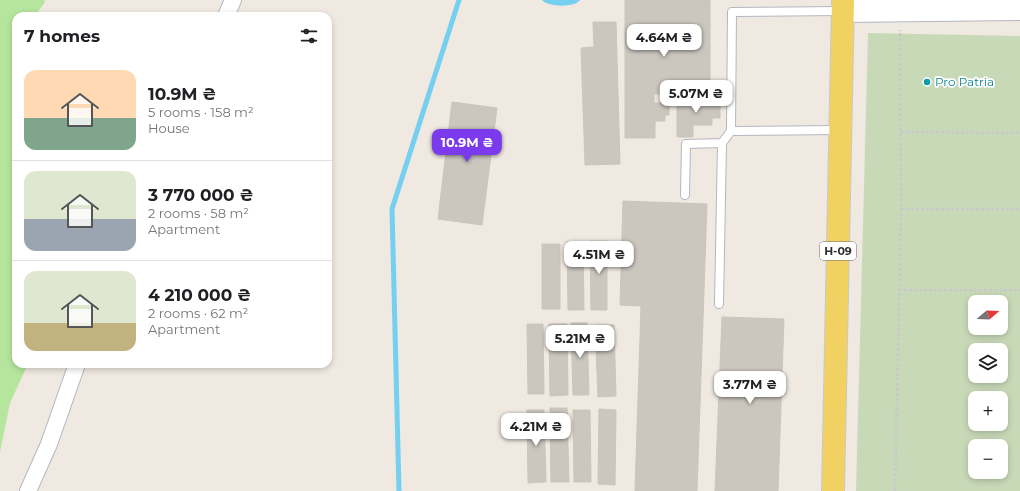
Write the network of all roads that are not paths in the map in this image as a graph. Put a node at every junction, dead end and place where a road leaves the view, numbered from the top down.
1 (233, 0) edge
2 (843, 5) edge
3 (1020, 9) edge
4 (228, 12) edge
5 (840, 130) junction
6 (731, 131) junction
7 (722, 143) junction
8 (685, 195) dead end
9 (719, 304) dead end
10 (76, 368) edge
11 (28, 491) edge
12 (832, 491) edge

1 - 4 street
2 - 3 main road
2 - 5 main road, Н-09
2 - 6 lane
5 - 6 lane
5 - 12 main road, Н-09
6 - 7 lane
7 - 8 lane
7 - 9 lane
10 - 11 street

